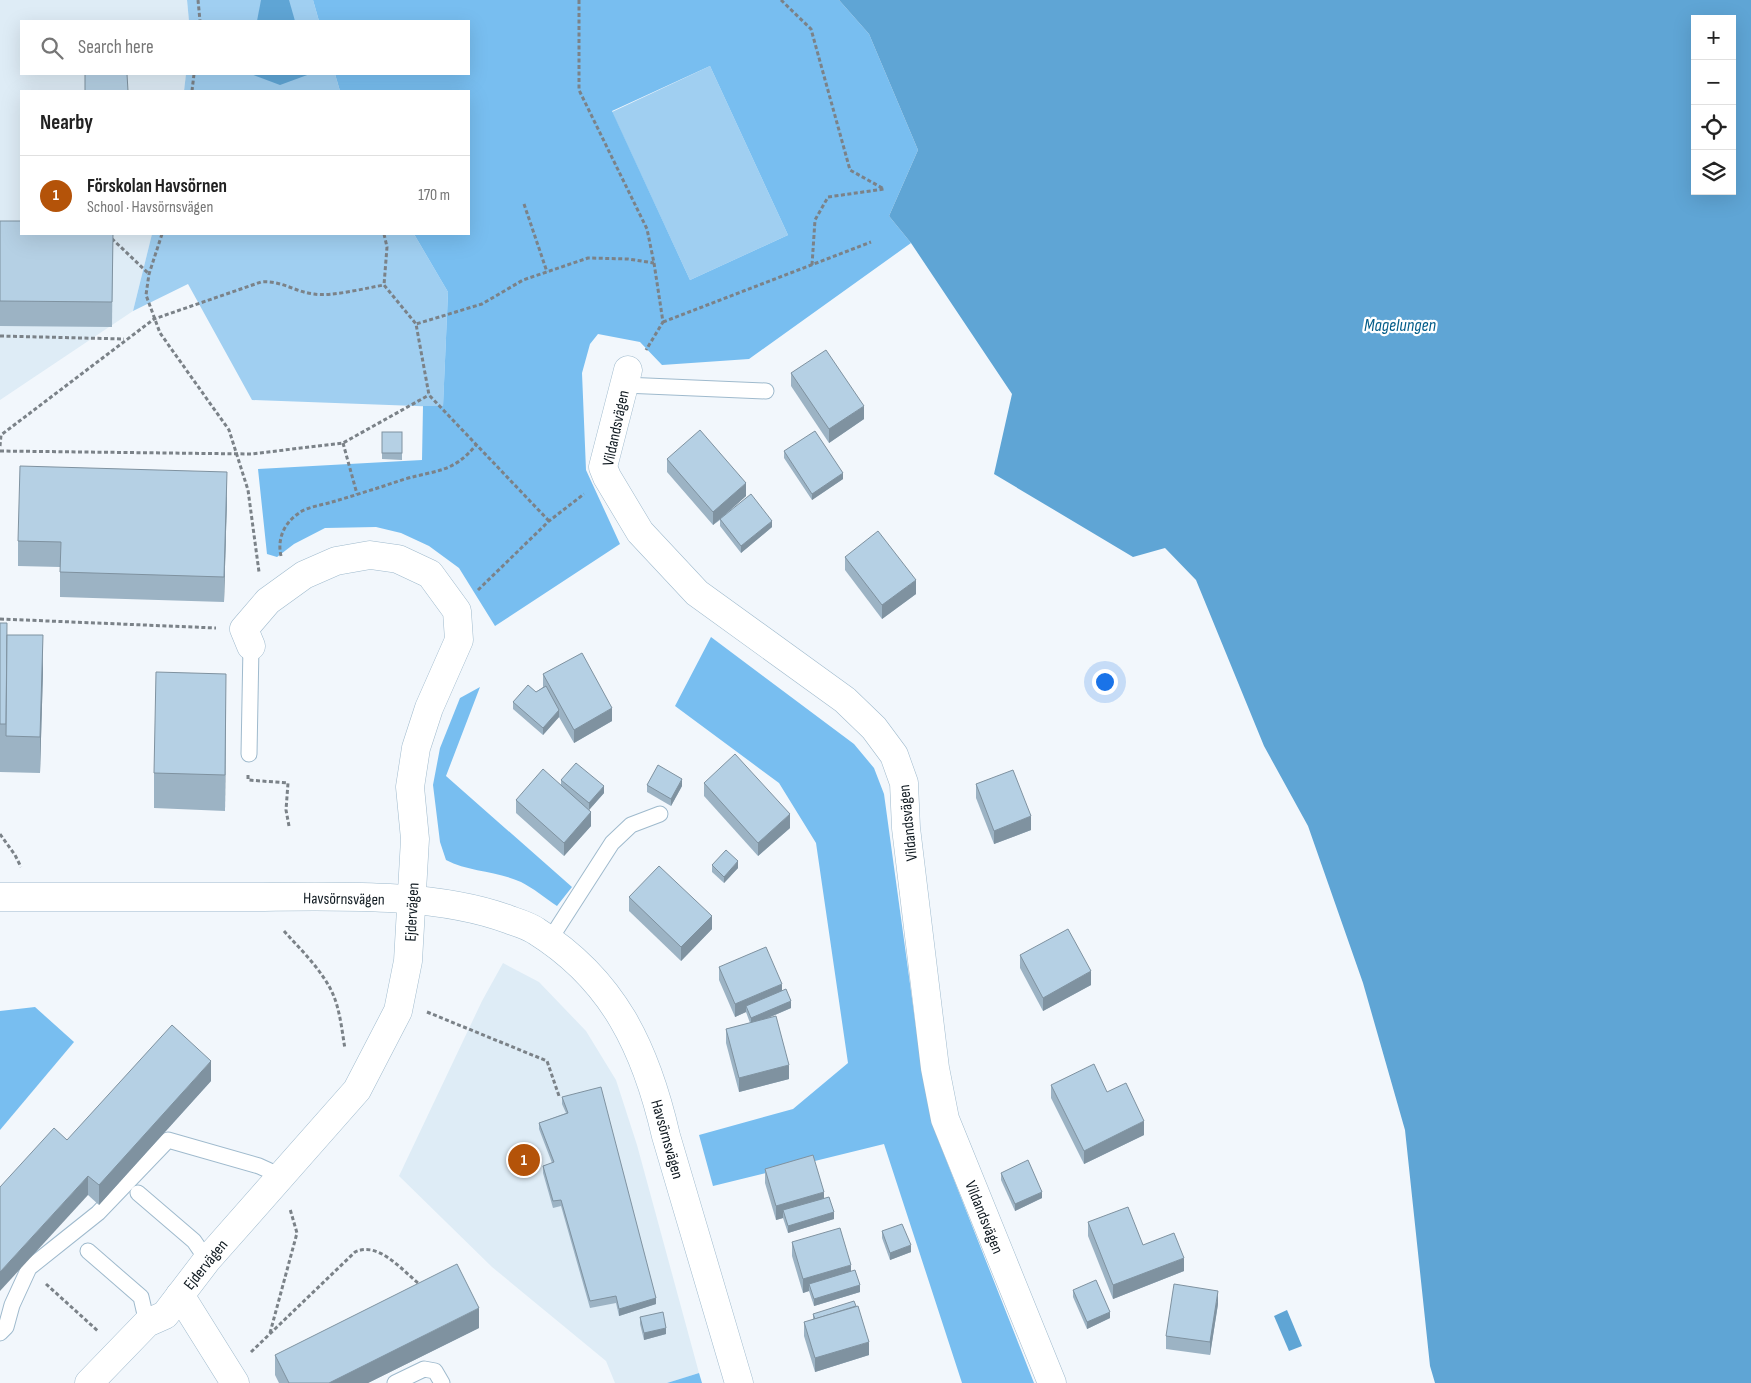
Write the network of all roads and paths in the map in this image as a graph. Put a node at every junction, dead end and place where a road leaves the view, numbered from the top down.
1 (198, 0) edge
2 (579, 0) edge
3 (780, 0) edge
4 (200, 20) edge
5 (194, 75) edge
6 (192, 90) edge
7 (524, 204) dead end
8 (107, 235) edge
9 (162, 235) edge
10 (384, 235) edge
11 (871, 242) dead end
12 (654, 263) junction
13 (812, 265) junction
14 (547, 272) junction
15 (148, 274) junction
16 (384, 285) junction
17 (154, 319) junction
18 (663, 322) junction
19 (416, 324) junction
20 (0, 336) edge
21 (126, 339) junction
22 (626, 378) junction
23 (766, 391) dead end
24 (429, 395) junction
25 (343, 443) junction
26 (476, 445) junction
27 (0, 446) edge
28 (0, 451) edge
29 (236, 453) junction
30 (607, 477) junction
31 (357, 494) junction
32 (548, 521) junction
33 (304, 575) junction
34 (268, 601) junction
35 (457, 611) junction
36 (0, 619) edge
37 (248, 638) junction
38 (249, 754) joint
39 (660, 814) dead end
40 (289, 826) dead end
41 (0, 834) edge
42 (22, 870) dead end
43 (0, 897) edge
44 (412, 901) junction
45 (284, 931) dead end
46 (549, 941) junction
47 (424, 1010) dead end
48 (346, 1056) dead end
49 (559, 1096) dead end
50 (281, 1176) junction
51 (138, 1193) dead end
52 (88, 1251) dead end
53 (207, 1260) junction
54 (29, 1268) junction
55 (418, 1283) edge
56 (180, 1295) junction
57 (147, 1322) junction
58 (0, 1333) edge
59 (270, 1334) junction
60 (106, 1339) dead end
61 (245, 1358) dead end
62 (89, 1383) edge
63 (234, 1383) edge
64 (395, 1383) edge
65 (442, 1383) edge
66 (739, 1383) edge
67 (1052, 1383) edge

1 - 4 path
2 - 12 path
3 - 13 path
5 - 6 path
7 - 14 path
8 - 15 path
9 - 15 path
10 - 16 path
11 - 13 path
12 - 14 path
12 - 18 path
13 - 18 path
14 - 19 path
15 - 17 path
16 - 17 path
16 - 19 path
17 - 21 path
17 - 29 path
18 - 22 path
19 - 24 path
20 - 21 path
21 - 27 path
22 - 23 lane
22 - 30 street, Vildandsvägen
24 - 25 path
24 - 26 path
25 - 29 path
25 - 31 path
26 - 31 path
26 - 32 path
28 - 29 path
29 - 34 path
30 - 32 path
30 - 67 street, Vildandsvägen
31 - 33 path
32 - 35 path
33 - 34 street
33 - 35 street
34 - 37 street
35 - 44 street, Ejdervägen
36 - 37 path
37 - 38 lane
38 - 40 path
39 - 46 lane
41 - 42 path
43 - 44 street, Havsörnsvägen
44 - 46 street, Havsörnsvägen
44 - 50 street, Ejdervägen
45 - 48 path
46 - 66 street, Havsörnsvägen
47 - 49 path
50 - 53 street, Ejdervägen
50 - 54 lane
50 - 59 path
51 - 53 lane
52 - 57 lane
53 - 56 street, Ejdervägen
54 - 58 lane
54 - 60 path
55 - 59 path
56 - 57 street, Ejdervägen
56 - 63 street
57 - 62 street, Ejdervägen
59 - 61 path
64 - 65 lane

